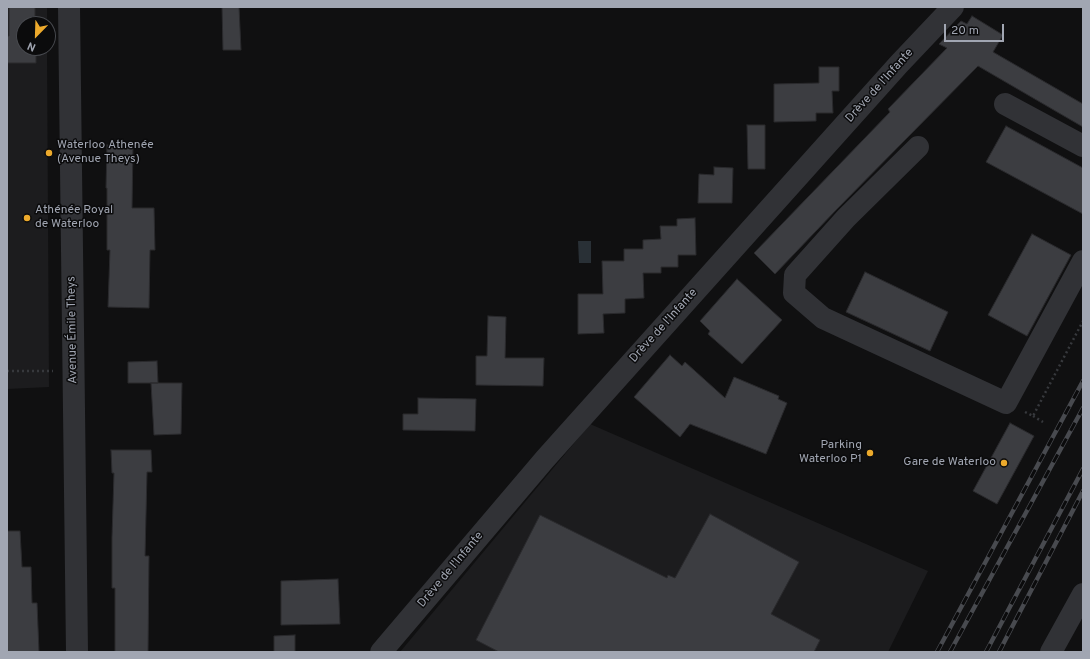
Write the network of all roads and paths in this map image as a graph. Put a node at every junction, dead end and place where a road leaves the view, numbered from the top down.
1 (69, 7) edge
2 (953, 7) edge
3 (1006, 104) dead end
4 (1083, 146) edge
5 (918, 147) dead end
6 (1083, 261) edge
7 (1083, 321) edge
8 (7, 371) edge
9 (73, 371) junction
10 (1006, 403) junction
11 (1033, 416) junction
12 (1043, 422) dead end
13 (1083, 594) edge
14 (77, 652) edge
15 (381, 652) edge
16 (1051, 652) edge

1 - 9 street, Avenue Émile Theys
2 - 15 street, Drève de l'Infante
3 - 4 street
5 - 10 street
6 - 10 street
7 - 11 path
8 - 9 path
9 - 14 street, Avenue Émile Theys
10 - 11 path
11 - 12 path
13 - 16 street

